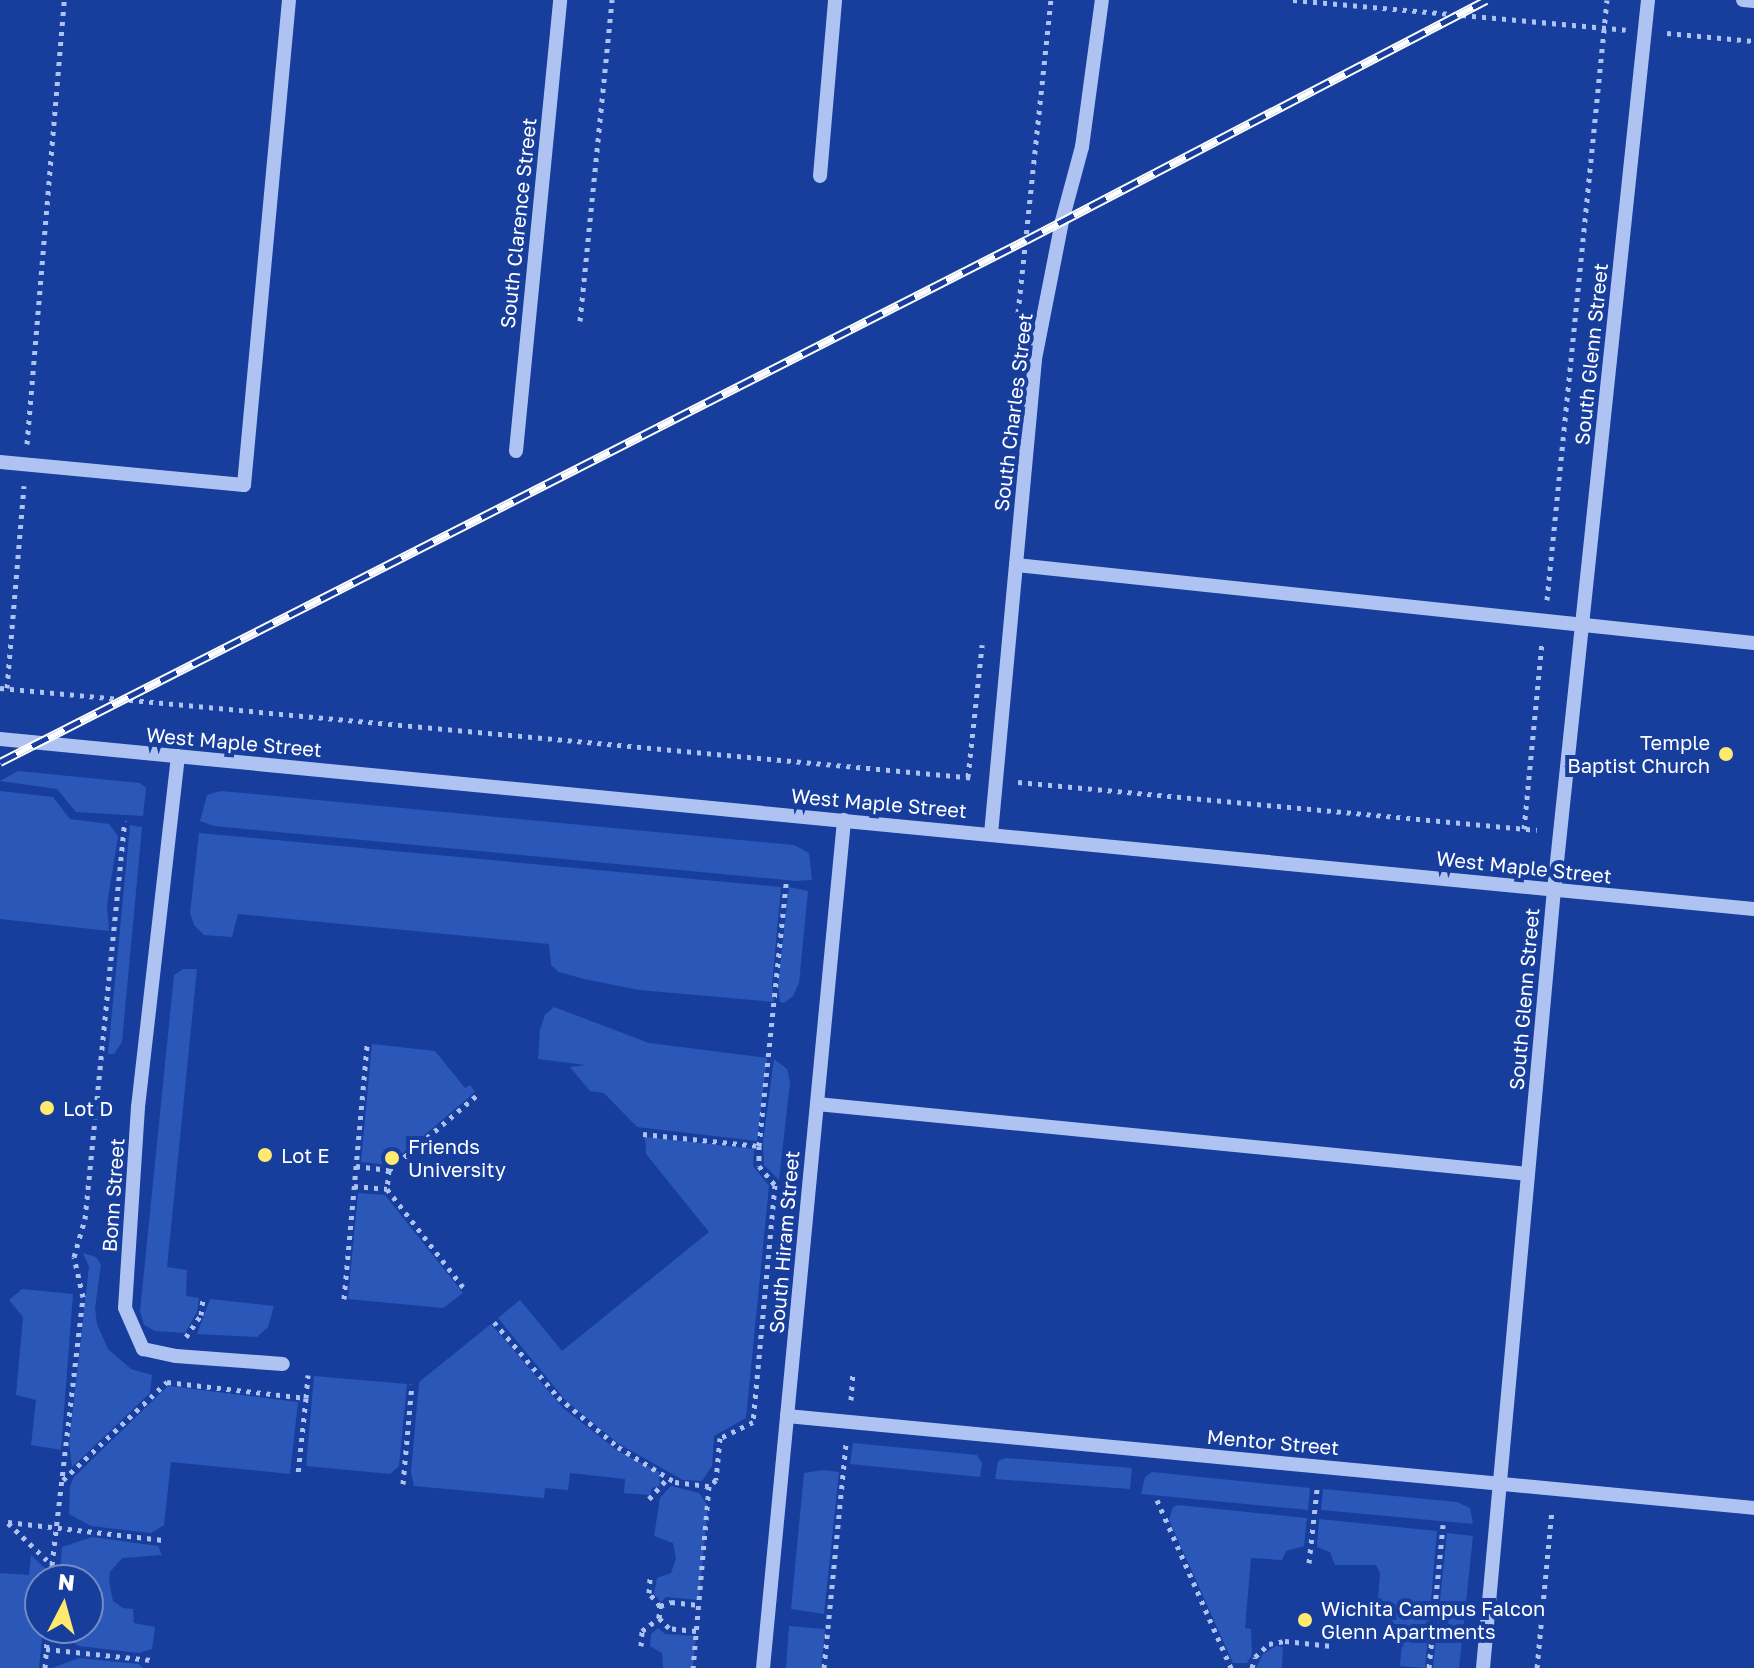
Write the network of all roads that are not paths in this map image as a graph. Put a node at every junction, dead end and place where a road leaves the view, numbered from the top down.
1 (289, 0) edge
2 (560, 0) edge
3 (835, 0) edge
4 (1102, 0) edge
5 (1648, 0) edge
6 (1743, 0) edge
7 (1754, 1) edge
8 (820, 176) dead end
9 (516, 451) dead end
10 (0, 462) edge
11 (1016, 565) junction
12 (1582, 624) junction
13 (1754, 643) edge
14 (0, 739) edge
15 (178, 756) junction
16 (844, 820) junction
17 (991, 834) junction
18 (1554, 890) junction
19 (1754, 909) edge
20 (817, 1104) junction
21 (1528, 1174) junction
22 (283, 1364) dead end
23 (787, 1416) junction
24 (1500, 1483) junction
25 (1754, 1508) edge
26 (763, 1668) edge
27 (1483, 1668) edge

1 - 10 street
2 - 9 street, South Clarence Street
3 - 8 street
4 - 11 street, South Charles Street
5 - 12 street, South Glenn Street
6 - 7 street
11 - 12 street
11 - 17 street, South Charles Street
12 - 13 street
12 - 18 street, South Glenn Street
14 - 15 street, West Maple Street
15 - 16 street, West Maple Street
15 - 22 street, Bonn Street
16 - 17 street, West Maple Street
16 - 20 street, South Hiram Street
17 - 18 street, West Maple Street
18 - 19 street, West Maple Street
18 - 21 street, South Glenn Street
20 - 21 street
20 - 23 street, South Hiram Street
21 - 24 street, South Glenn Street
23 - 24 street, Mentor Street
23 - 26 street, South Hiram Street
24 - 25 street, Mentor Street
24 - 27 street, South Glenn Street

